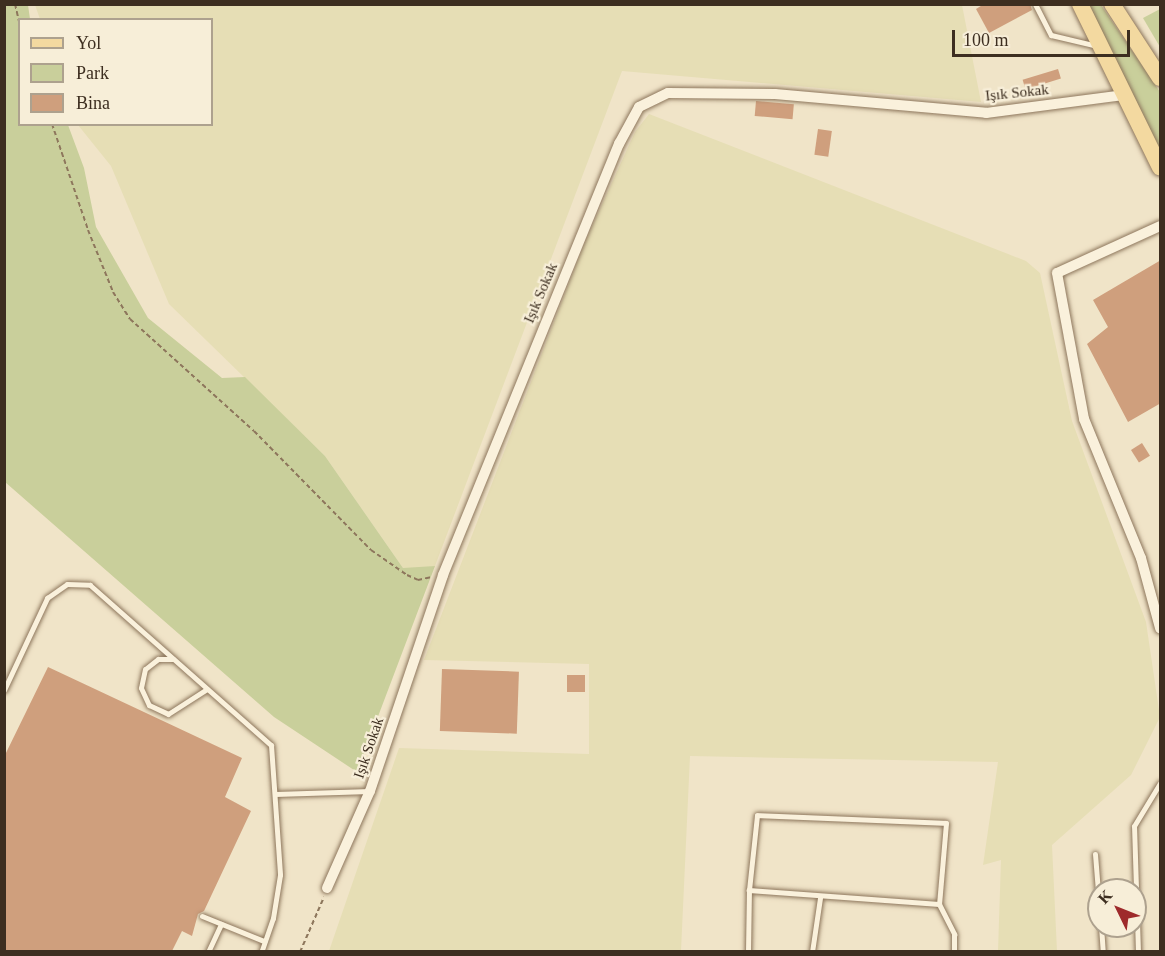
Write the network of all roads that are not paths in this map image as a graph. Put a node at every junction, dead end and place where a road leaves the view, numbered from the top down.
1 (1035, 4) edge
2 (1080, 4) edge
3 (1112, 4) edge
4 (1102, 47) junction
5 (1161, 78) edge
6 (1125, 95) junction
7 (1161, 167) edge
8 (1161, 225) edge
9 (1161, 628) edge
10 (173, 659) junction
11 (207, 689) junction
12 (4, 690) edge
13 (1161, 783) edge
14 (370, 791) junction
15 (275, 794) junction
16 (1095, 854) dead end
17 (1097, 878) edge
18 (327, 888) road end
19 (749, 890) junction
20 (820, 898) junction
21 (939, 904) junction
22 (202, 916) dead end
23 (221, 924) junction
24 (264, 941) junction
25 (208, 951) edge
26 (261, 951) edge
27 (748, 951) edge
28 (812, 951) edge
29 (954, 951) edge
30 (1138, 951) edge

1 - 4 lane
2 - 4 main road
3 - 5 main road
4 - 6 main road
6 - 7 main road
6 - 14 street, Işık Sokak
8 - 9 street
10 - 11 lane
10 - 11 lane
10 - 12 lane
11 - 15 lane
13 - 30 lane
14 - 15 lane
14 - 18 street, Işık Sokak
15 - 24 lane
16 - 17 lane
19 - 20 lane
19 - 21 lane
19 - 27 lane
20 - 21 lane
20 - 28 lane
21 - 29 lane
22 - 23 lane
23 - 24 lane
23 - 25 lane
24 - 26 lane

